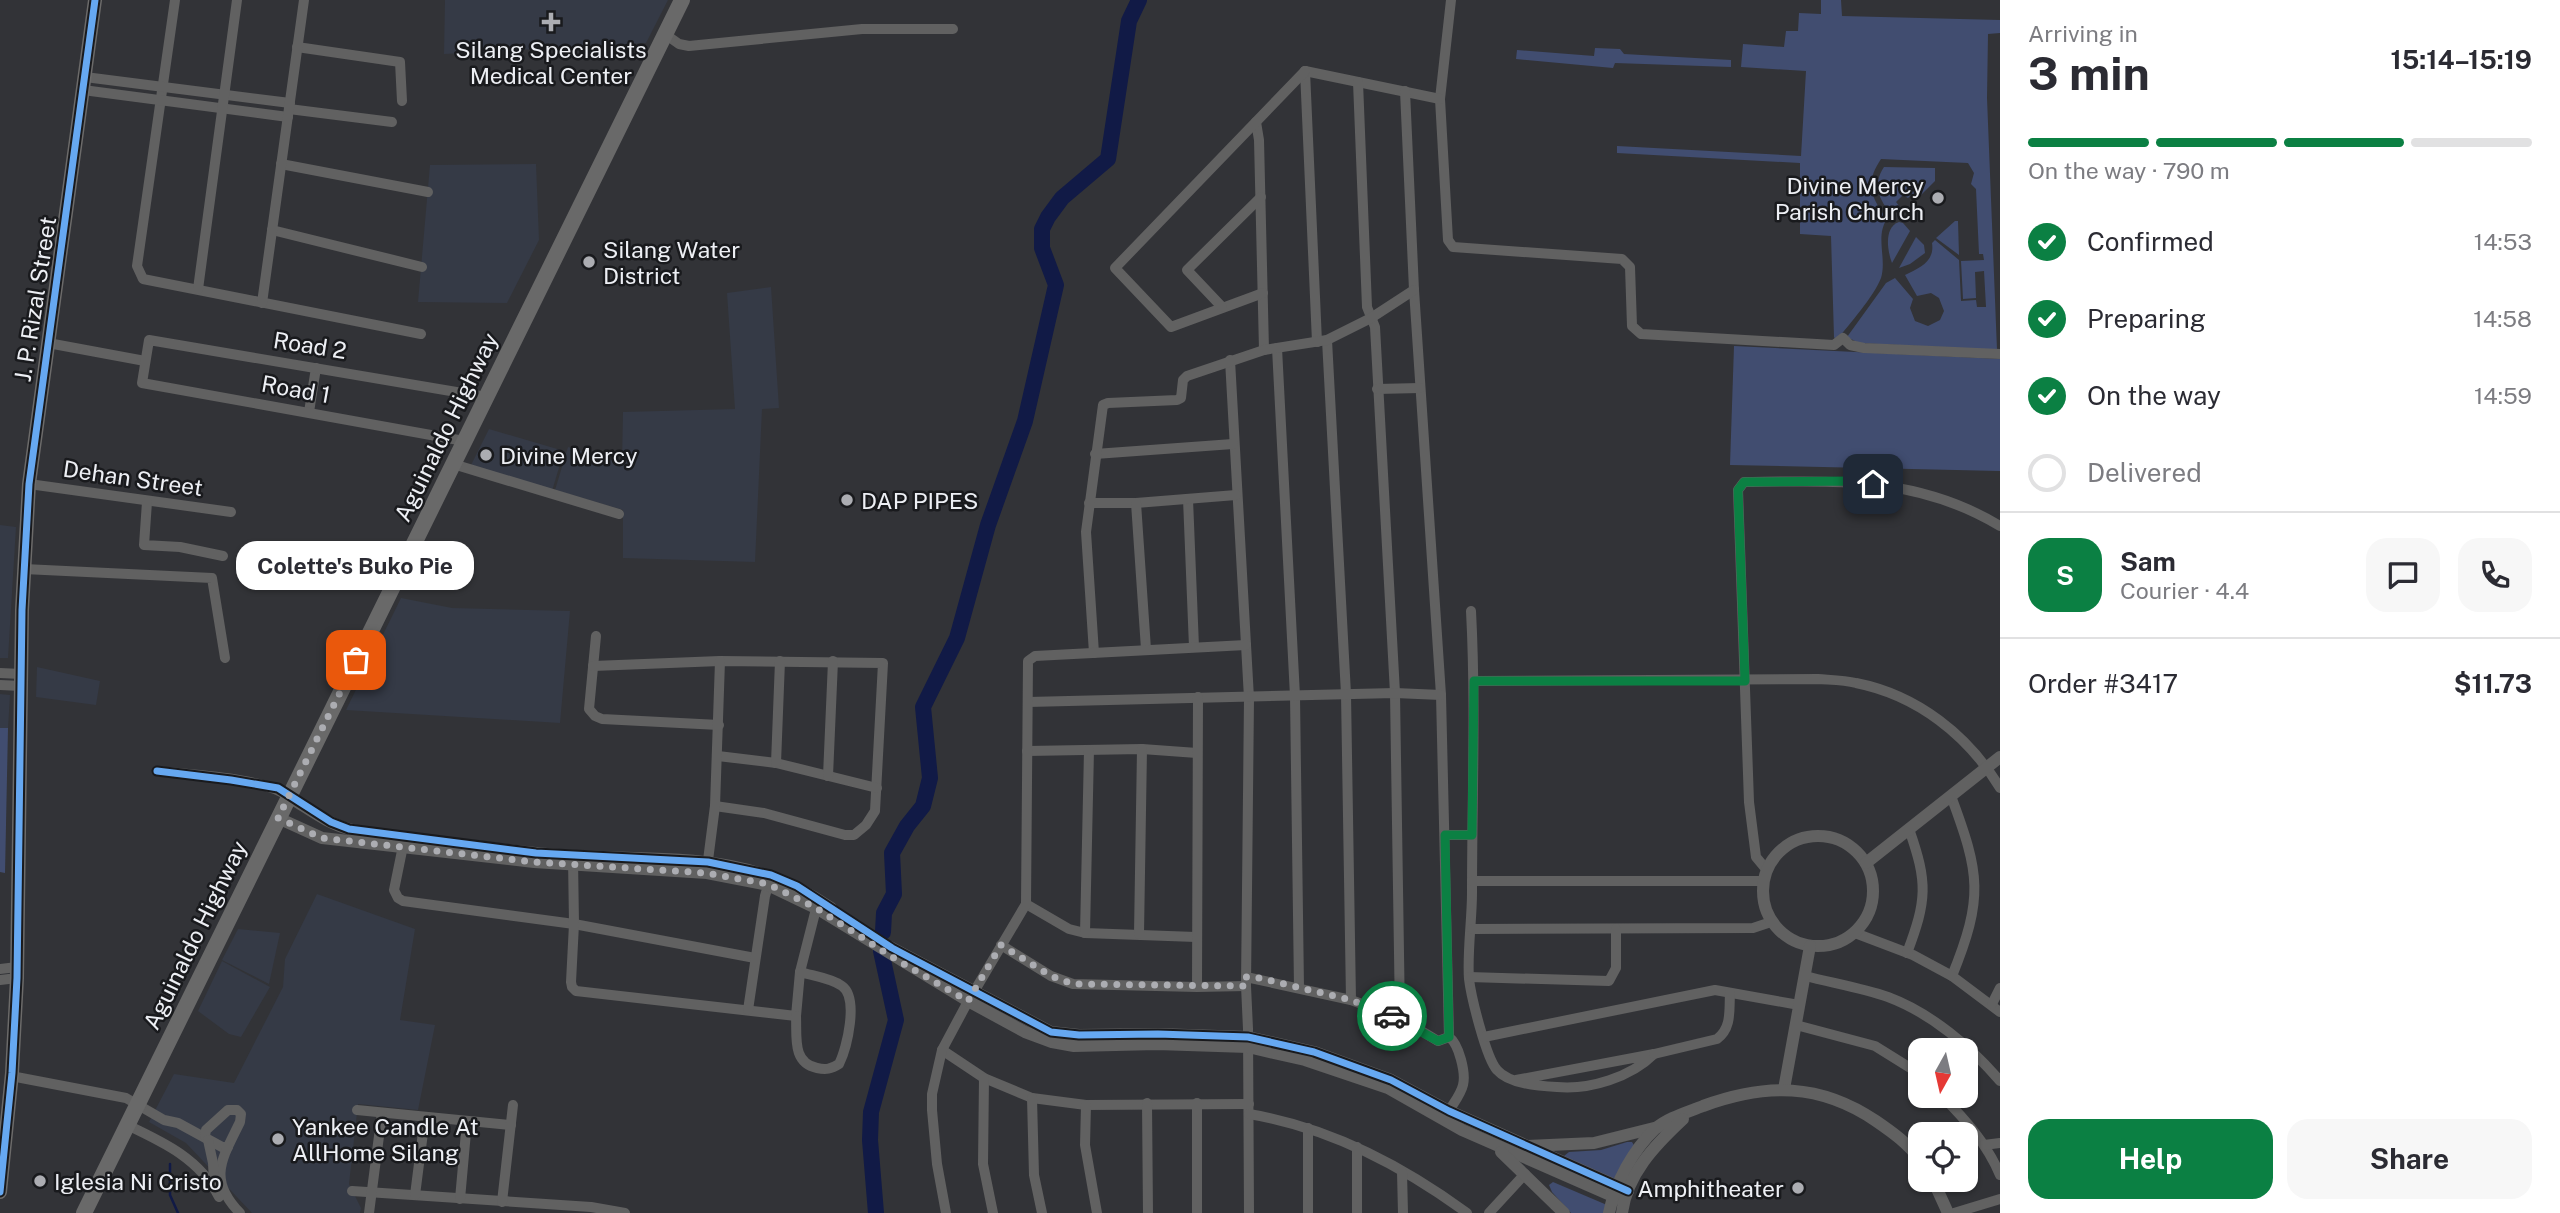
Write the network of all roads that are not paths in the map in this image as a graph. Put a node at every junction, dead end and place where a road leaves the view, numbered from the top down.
1 (95, 0) edge
2 (175, 0) edge
3 (237, 0) edge
4 (304, 0) edge
5 (682, 0) edge
6 (1451, 0) edge
7 (953, 29) dead end
8 (666, 34) junction
9 (297, 47) junction
10 (1305, 71) junction
11 (1358, 82) junction
12 (84, 83) junction
13 (163, 87) junction
14 (1405, 91) junction
15 (225, 95) junction
16 (1440, 99) junction
17 (161, 100) junction
18 (402, 101) dead end
19 (223, 108) junction
20 (289, 110) junction
21 (392, 122) dead end
22 (1256, 122) junction
23 (281, 164) junction
24 (428, 192) dead end
25 (1261, 197) junction
26 (272, 230) junction
27 (422, 267) dead end
28 (198, 289) junction
29 (1414, 290) junction
30 (1263, 293) junction
31 (262, 303) junction
32 (1222, 307) junction
33 (1371, 318) junction
34 (421, 334) dead end
35 (1322, 341) junction
36 (48, 344) junction
37 (1276, 348) junction
38 (1264, 350) junction
39 (2000, 354) edge
40 (1230, 360) junction
41 (145, 361) junction
42 (316, 368) junction
43 (1420, 388) junction
44 (1377, 389) junction
45 (486, 397) junction
46 (309, 412) junction
47 (464, 441) junction
48 (1233, 444) junction
49 (1095, 454) junction
50 (453, 464) junction
51 (29, 484) junction
52 (1236, 495) junction
53 (1188, 499) junction
54 (147, 502) junction
55 (1089, 503) junction
56 (1136, 503) junction
57 (232, 512) dead end
58 (619, 514) dead end
59 (2000, 526) edge
60 (223, 556) dead end
61 (24, 569) junction
62 (1471, 611) dead end
63 (596, 636) dead end
64 (1246, 645) junction
65 (1194, 647) junction
66 (1146, 649) junction
67 (1094, 653) junction
68 (225, 658) dead end
69 (720, 661) junction
70 (780, 661) junction
71 (832, 661) junction
72 (593, 666) junction
73 (0, 673) edge
74 (21, 680) junction
75 (1474, 681) junction
76 (1745, 681) junction
77 (0, 685) edge
78 (1395, 693) junction
79 (1346, 694) junction
80 (1441, 695) junction
81 (1295, 696) junction
82 (1198, 697) junction
83 (1249, 698) junction
84 (1028, 702) junction
85 (719, 725) junction
86 (1142, 749) junction
87 (1089, 750) junction
88 (1027, 751) junction
89 (1197, 753) junction
90 (718, 756) junction
91 (2000, 757) edge
92 (776, 763) junction
93 (1987, 767) junction
94 (157, 771) dead end
95 (828, 776) junction
96 (877, 788) junction
97 (2000, 788) edge
98 (1951, 796) junction
99 (289, 797) junction
100 (715, 806) junction
101 (278, 818) junction
102 (1909, 829) junction
103 (1445, 835) junction
104 (1472, 835) junction
105 (404, 843) junction
106 (573, 861) junction
107 (1866, 863) junction
108 (707, 867) junction
109 (1765, 875) junction
110 (769, 880) junction
111 (1472, 881) junction
112 (817, 904) junction
113 (1026, 904) junction
114 (1771, 922) junction
115 (574, 924) junction
116 (1472, 929) junction
117 (1616, 929) junction
118 (1085, 933) junction
119 (1855, 933) junction
120 (1139, 934) junction
121 (1196, 937) junction
122 (1001, 945) junction
123 (1810, 946) junction
124 (1907, 953) junction
125 (755, 958) junction
126 (0, 969) edge
127 (17, 972) junction
128 (800, 972) junction
129 (1805, 976) junction
130 (1952, 976) junction
131 (1469, 977) junction
132 (0, 980) edge
133 (1246, 982) junction
134 (1197, 987) junction
135 (1299, 988) junction
136 (2000, 988) edge
137 (1730, 993) junction
138 (971, 996) junction
139 (1351, 1000) junction
140 (1799, 1005) junction
141 (1996, 1008) edge
142 (748, 1010) junction
143 (796, 1016) junction
144 (1400, 1018) junction
145 (1796, 1025) junction
146 (1449, 1037) junction
147 (1484, 1037) junction
148 (1248, 1042) junction
149 (942, 1050) junction
150 (1654, 1054) junction
151 (1908, 1067) edge
152 (8, 1073) edge
153 (984, 1078) junction
154 (1516, 1080) junction
155 (2000, 1081) edge
156 (1784, 1089) junction
157 (1032, 1098) junction
158 (1147, 1103) junction
159 (1197, 1103) junction
160 (137, 1104) junction
161 (513, 1105) dead end
162 (1086, 1105) junction
163 (1954, 1108) edge
164 (1249, 1109) junction
165 (357, 1110) dead end
166 (1693, 1110) junction
167 (1449, 1111) junction
168 (382, 1113) junction
169 (425, 1117) junction
170 (467, 1121) junction
171 (127, 1125) junction
172 (511, 1125) junction
173 (1658, 1127) junction
174 (1308, 1128) junction
175 (206, 1138) junction
176 (1493, 1144) junction
177 (1999, 1144) edge
178 (1984, 1145) junction
179 (1524, 1146) junction
180 (228, 1147) junction
181 (1357, 1147) junction
182 (1908, 1148) edge
183 (1402, 1172) junction
184 (1525, 1174) junction
185 (2000, 1175) edge
186 (214, 1186) junction
187 (352, 1191) dead end
188 (0, 1192) edge
189 (373, 1192) junction
190 (1938, 1192) edge
191 (415, 1195) junction
192 (1621, 1197) edge
193 (460, 1199) junction
194 (1448, 1199) junction
195 (2000, 1199) edge
196 (502, 1202) junction
197 (591, 1210) edge
198 (84, 1213) edge
199 (232, 1213) edge
200 (240, 1213) edge
201 (369, 1213) edge
202 (625, 1213) edge
203 (946, 1213) edge
204 (993, 1213) edge
205 (1042, 1213) edge
206 (1097, 1213) edge
207 (1148, 1213) edge
208 (1197, 1213) edge
209 (1249, 1213) edge
210 (1308, 1213) edge
211 (1357, 1213) edge
212 (1403, 1213) edge
213 (1449, 1213) edge
214 (1467, 1213) edge
215 (1489, 1213) edge
216 (1564, 1213) edge
217 (1609, 1213) edge
218 (1948, 1213) edge
219 (1954, 1213) edge

1 - 12 main road, J. P. Rizal Street
2 - 13 street
3 - 15 street
4 - 9 street
5 - 8 main road, Aguinaldo Highway
6 - 16 street
7 - 8 street
8 - 45 main road, Aguinaldo Highway
9 - 18 street
9 - 20 street
10 - 11 street
10 - 22 street
10 - 35 street
11 - 14 street
11 - 33 street
12 - 13 street
12 - 17 street
12 - 36 main road, J. P. Rizal Street
13 - 15 street
13 - 17 street
14 - 16 street
14 - 29 street
15 - 19 street
15 - 20 street
16 - 39 street
17 - 19 street
17 - 28 street
19 - 20 street
19 - 28 street
20 - 21 street
20 - 23 street
22 - 25 street
22 - 32 street
23 - 24 street
23 - 26 street
25 - 30 street
25 - 32 street
26 - 27 street
26 - 31 street
28 - 31 street
29 - 33 street
29 - 43 street
30 - 32 street
30 - 38 street
31 - 34 street
33 - 35 street
33 - 44 street
35 - 37 street
35 - 79 street
36 - 41 street
36 - 51 main road, J. P. Rizal Street
37 - 38 street
37 - 81 street
38 - 40 street
40 - 48 street
40 - 49 street
41 - 42 street, Road 2
41 - 46 street, Road 1
42 - 45 street, Road 2
42 - 46 street
43 - 44 street
43 - 80 street
44 - 78 street
45 - 47 main road, Aguinaldo Highway
46 - 47 street, Road 1
47 - 50 main road, Aguinaldo Highway
48 - 49 street
48 - 52 street
49 - 55 street
50 - 58 street
50 - 99 main road, Aguinaldo Highway
51 - 54 street, Dehan Street
51 - 61 main road, J. P. Rizal Street
52 - 53 street
52 - 64 street
53 - 56 street
53 - 65 street
54 - 57 street, Dehan Street
54 - 60 street
55 - 56 street
55 - 67 street
56 - 66 street
59 - 76 street
61 - 68 street
61 - 74 main road, J. P. Rizal Street
62 - 75 street
63 - 72 street
64 - 65 street
64 - 83 street
65 - 66 street
66 - 67 street
67 - 84 street
69 - 70 street
69 - 72 street
69 - 85 street
70 - 71 street
70 - 92 street
71 - 95 street
71 - 96 street
72 - 85 street
73 - 74 street
74 - 77 street
74 - 127 main road, J. P. Rizal Street
75 - 76 street
75 - 104 street
76 - 93 street
76 - 109 street
78 - 79 street
78 - 80 street
78 - 144 street
79 - 81 street
79 - 139 street
80 - 103 street
81 - 83 street
81 - 135 street
82 - 83 street
82 - 84 street
82 - 89 street
83 - 133 street
84 - 88 street
85 - 90 street
86 - 87 street
86 - 89 street
86 - 120 street
87 - 88 street
87 - 118 street
88 - 113 street
89 - 121 street
90 - 92 street
90 - 100 street
91 - 93 street
92 - 95 street
93 - 97 street
93 - 98 street
94 - 99 street
95 - 96 street
96 - 100 street
98 - 102 street
98 - 130 street
99 - 101 main road, Aguinaldo Highway
99 - 105 street
100 - 108 street
101 - 105 street
101 - 160 main road, Aguinaldo Highway
102 - 107 street
102 - 124 street
103 - 104 street
103 - 146 street
104 - 111 street
105 - 106 street
105 - 115 street
106 - 108 street
106 - 115 street
107 - 109 street
107 - 119 street
108 - 110 street
109 - 111 street
109 - 114 street
110 - 112 street
110 - 125 street
111 - 116 street
112 - 128 street
112 - 138 street
113 - 118 street
113 - 122 street
114 - 117 street
114 - 123 street
115 - 125 street
115 - 142 street
116 - 117 street
116 - 131 street
117 - 131 street
118 - 120 street
119 - 123 street
119 - 124 street
120 - 121 street
121 - 134 street
122 - 134 street
122 - 138 street
123 - 129 street
124 - 130 street
125 - 142 street
126 - 127 street
127 - 132 street
127 - 152 main road, J. P. Rizal Street
128 - 143 street
128 - 143 street
129 - 140 street
129 - 155 street
130 - 141 street
131 - 147 street
133 - 134 street
133 - 135 street
133 - 148 street
135 - 139 street
136 - 141 street
137 - 140 street
137 - 147 street
137 - 150 street
138 - 148 street
138 - 149 street
139 - 144 street
140 - 145 street
142 - 143 street
144 - 146 street
145 - 151 street
145 - 156 street
146 - 167 street
147 - 154 street
148 - 164 street
148 - 167 street
148 - 176 street
149 - 153 street
149 - 203 street
150 - 154 street
150 - 154 street
152 - 160 street
152 - 188 main road, J. P. Rizal Street
153 - 157 street
153 - 204 street
156 - 166 street
156 - 182 street
157 - 162 street
157 - 205 street
158 - 159 street
158 - 162 street
158 - 207 street
159 - 164 street
159 - 208 street
160 - 171 main road, Aguinaldo Highway
160 - 175 street
161 - 172 street
162 - 206 street
163 - 178 street
164 - 174 street
164 - 209 street
165 - 168 street
166 - 173 street
166 - 192 street
167 - 179 street
168 - 169 street
168 - 189 street
169 - 170 street
169 - 191 street
170 - 172 street
170 - 193 street
171 - 186 street
171 - 198 main road, Aguinaldo Highway
172 - 196 street
173 - 179 street
173 - 192 street
174 - 181 street
174 - 210 street
175 - 180 street
175 - 180 street
175 - 186 street
176 - 184 street
176 - 192 street
177 - 178 street
178 - 185 street
179 - 192 street
180 - 200 street
181 - 183 street
181 - 211 street
183 - 194 street
183 - 212 street
184 - 215 street
184 - 216 street
186 - 199 street
187 - 189 street
189 - 191 street
189 - 201 street
190 - 218 street
191 - 193 street
192 - 217 street
193 - 196 street
194 - 213 street
194 - 214 street
195 - 219 street
196 - 197 street
197 - 202 street

